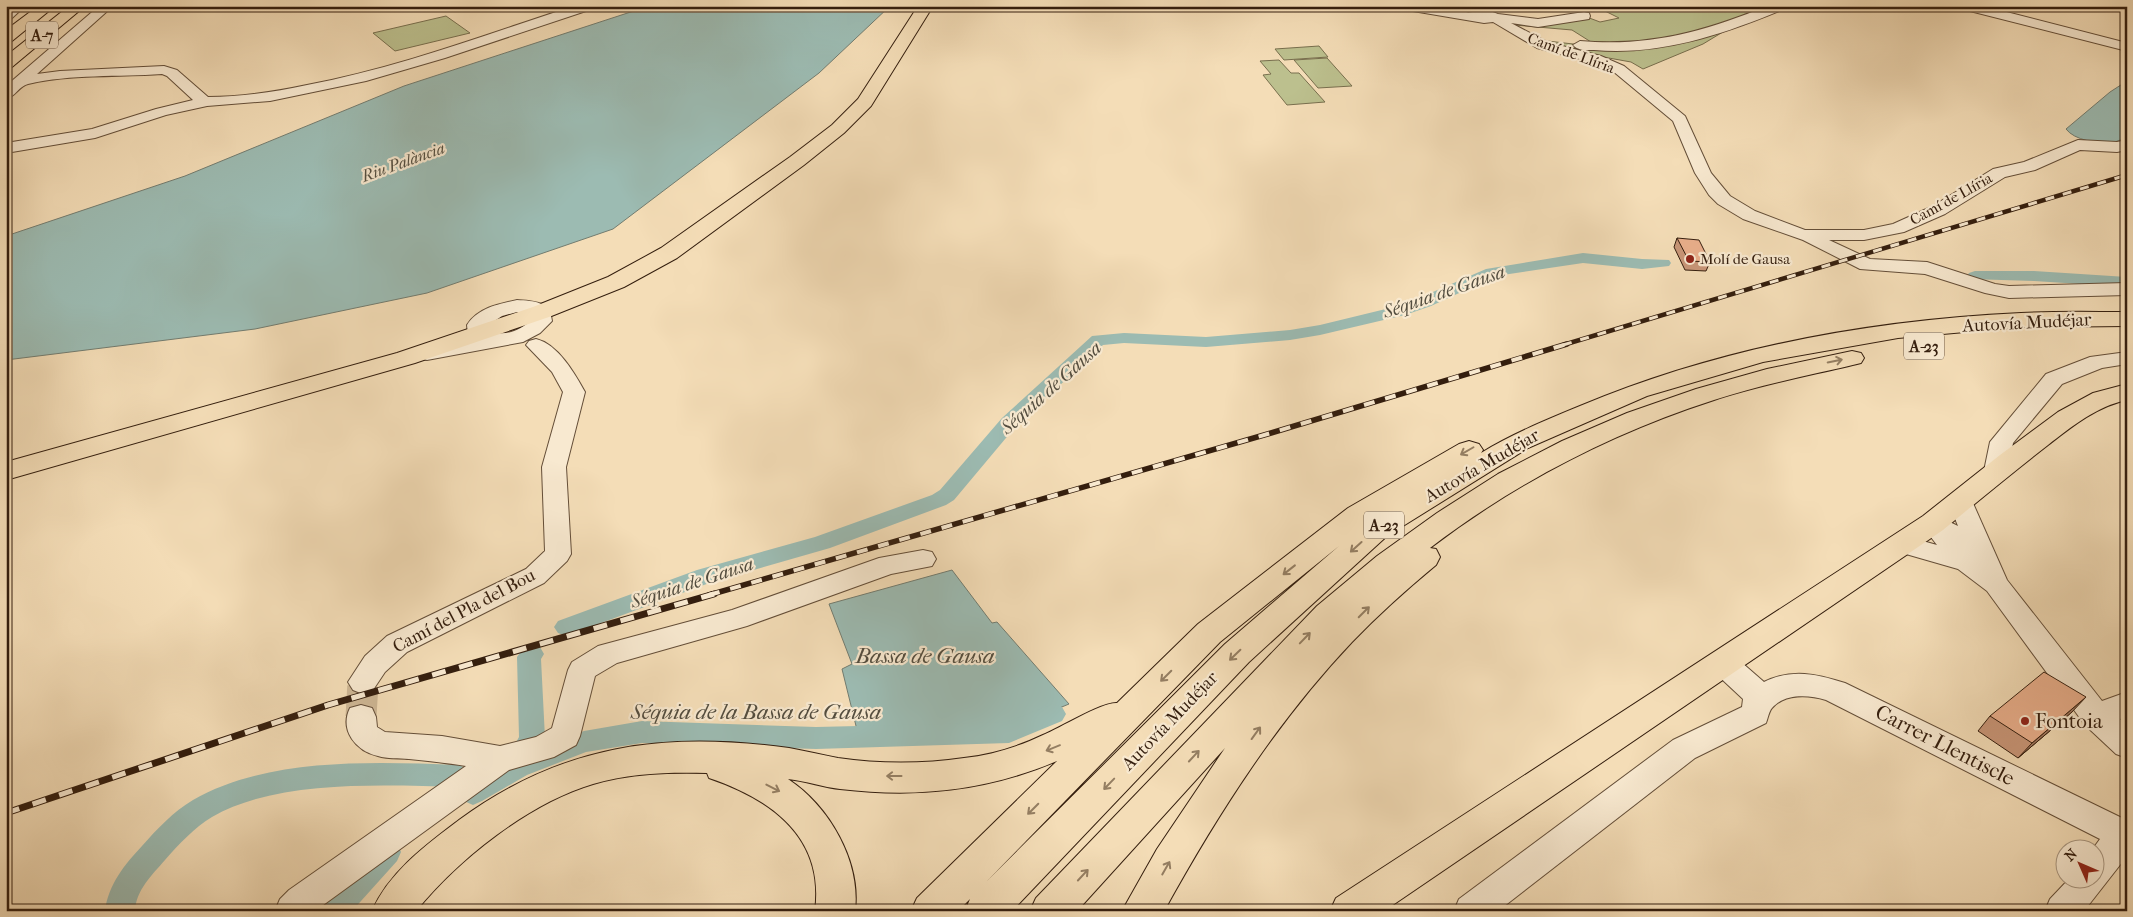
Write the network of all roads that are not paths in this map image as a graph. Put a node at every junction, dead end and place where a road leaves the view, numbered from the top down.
1 (19, 6) edge
2 (48, 6) edge
3 (78, 6) edge
4 (107, 6) edge
5 (587, 6) edge
6 (926, 6) edge
7 (1462, 6) edge
8 (1779, 6) edge
9 (1967, 6) edge
10 (1418, 7) edge
11 (1546, 10) dead end
12 (6, 16) edge
13 (1496, 19) junction
14 (6, 38) edge
15 (1530, 39) junction
16 (2127, 47) edge
17 (6, 64) edge
18 (20, 80) junction
19 (6, 95) edge
20 (207, 101) junction
21 (2127, 145) edge
22 (6, 148) edge
23 (1803, 235) junction
24 (2127, 289) edge
25 (2127, 319) edge
26 (536, 329) junction
27 (1898, 331) junction
28 (2127, 334) edge
29 (495, 338) junction
30 (2127, 358) edge
31 (1787, 371) junction
32 (2127, 392) edge
33 (6, 471) edge
34 (1996, 471) junction
35 (1960, 501) junction
36 (1933, 523) junction
37 (1901, 544) junction
38 (1974, 557) junction
39 (923, 559) dead end
40 (1723, 663) junction
41 (363, 682) tunnel mouth
42 (1142, 701) junction
43 (1757, 703) junction
44 (2127, 704) edge
45 (2096, 716) junction
46 (361, 717) tunnel mouth
47 (2127, 745) edge
48 (695, 758) junction
49 (500, 759) junction
50 (2124, 839) edge
51 (2106, 860) edge
52 (2080, 890) edge
53 (292, 911) edge
54 (392, 911) edge
55 (834, 911) edge
56 (931, 911) edge
57 (986, 911) edge
58 (1050, 911) edge
59 (1142, 911) edge
60 (1350, 911) edge
61 (1471, 911) edge
62 (2062, 911) edge

1 - 12 street
2 - 14 main road, A-7
3 - 17 main road, A-7
4 - 18 street
5 - 20 street
6 - 26 main road
7 - 13 street
8 - 15 street
9 - 16 street
10 - 13 street
11 - 13 street
13 - 15 street, Camí de Llíria
15 - 23 street, Camí de Llíria
18 - 19 street
18 - 20 street
20 - 22 street
21 - 23 street, Camí de Llíria
23 - 24 street
25 - 27 main road, Autovía Mudéjar / A-23
26 - 29 main road
26 - 29 street
26 - 41 street, Camí del Pla del Bou
27 -> 42 main road
27 -> 57 main road, Autovía Mudéjar / A-23
31 -> 28 main road, Autovía Mudéjar / A-23
29 - 33 main road
30 - 34 street
58 -> 31 main road, Autovía Mudéjar / A-23
59 -> 31 main road
32 - 34 main road
34 - 35 main road
35 - 36 main road
35 - 38 street
36 - 37 main road
36 - 38 street
37 - 38 street
37 - 40 main road
38 - 45 street
39 - 49 street
40 - 43 street
40 - 60 main road
42 -> 48 main road
42 -> 56 main road
43 - 50 street, Carrer Llentiscle
43 - 61 street, Carrer Llentiscle
44 - 45 street
45 - 47 street
46 - 49 street
48 - 54 main road
48 -> 55 main road
49 - 53 street
50 - 51 street
52 - 62 street

